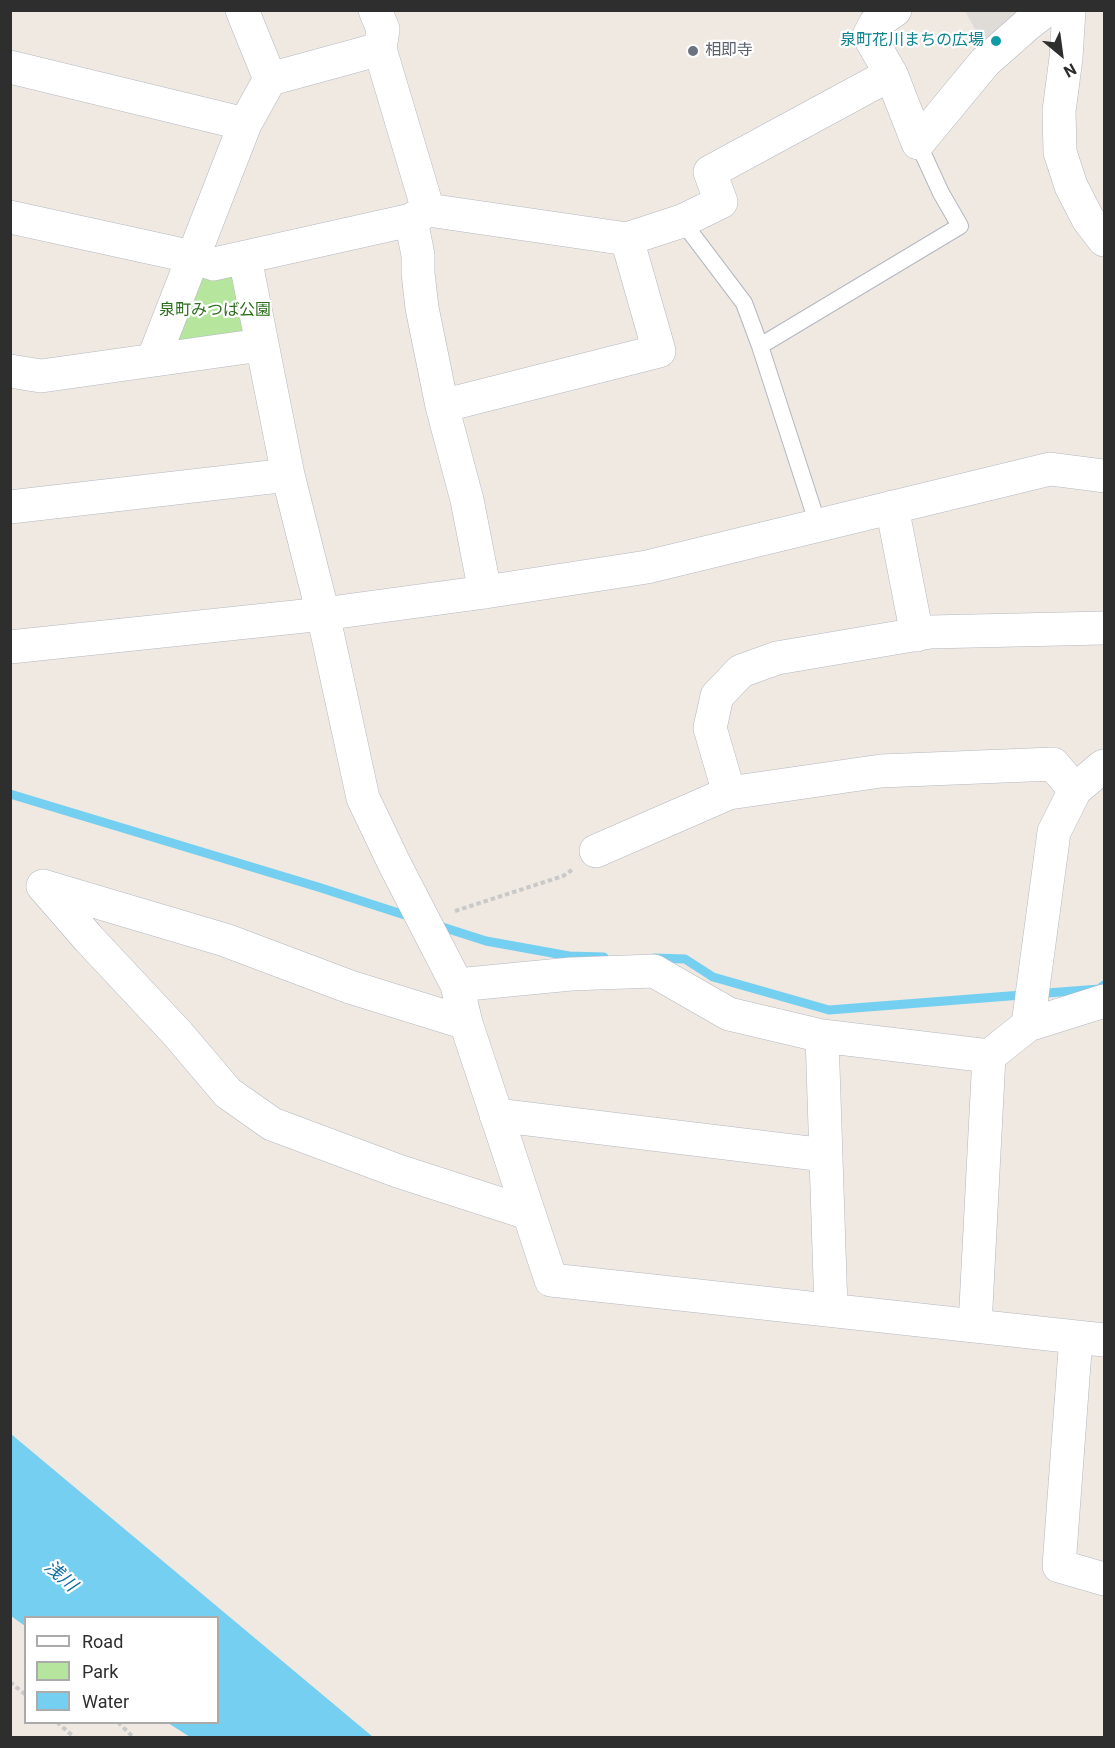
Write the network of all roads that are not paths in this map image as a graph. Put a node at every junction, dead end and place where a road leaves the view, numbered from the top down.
1 (242, 10) edge
2 (375, 10) edge
3 (896, 10) edge
4 (1046, 10) edge
5 (1069, 10) edge
6 (380, 50) junction
7 (10, 67) edge
8 (891, 74) junction
9 (270, 79) junction
10 (244, 124) junction
11 (918, 143) junction
12 (419, 215) junction
13 (10, 217) edge
14 (682, 221) junction
15 (627, 239) junction
16 (1104, 240) edge
17 (194, 257) junction
18 (245, 258) junction
19 (261, 345) junction
20 (760, 346) junction
21 (153, 360) junction
22 (10, 371) edge
23 (442, 406) junction
24 (288, 475) junction
25 (1104, 476) edge
26 (10, 507) edge
27 (892, 507) junction
28 (818, 525) junction
29 (485, 592) junction
30 (323, 614) junction
31 (1104, 628) edge
32 (917, 635) junction
33 (10, 647) edge
34 (1104, 766) edge
35 (1075, 790) junction
36 (729, 793) junction
37 (596, 851) road end
38 (457, 985) junction
39 (1104, 1001) edge
40 (466, 1023) junction
41 (1028, 1025) junction
42 (822, 1036) junction
43 (989, 1056) junction
44 (496, 1115) junction
45 (825, 1155) junction
46 (528, 1213) junction
47 (831, 1310) junction
48 (975, 1326) junction
49 (1090, 1338) edge
50 (1104, 1580) edge

1 - 9 street
2 - 6 street
3 - 8 street
4 - 11 street
5 - 16 street
6 - 9 street
6 - 12 street
7 - 10 street
8 - 11 street
8 - 14 street
9 - 10 street
10 - 17 street
11 - 20 lane
12 - 15 street
12 - 18 street
12 - 23 street
13 - 17 street
14 - 15 street
14 - 20 lane
15 - 23 street
17 - 18 street
17 - 21 street
18 - 19 street
19 - 21 street
19 - 24 street
20 - 28 lane
21 - 22 street
23 - 29 street
24 - 26 street
24 - 30 street
25 - 27 street
27 - 28 street
27 - 32 street
28 - 29 street
29 - 30 street
30 - 33 street
30 - 38 street
31 - 32 street
32 - 36 street
34 - 35 street
35 - 36 street
35 - 41 street
36 - 37 street
38 - 40 street
38 - 42 street
39 - 41 street
40 - 44 street
40 - 46 street
41 - 43 street
42 - 43 street
42 - 45 street
43 - 48 street
44 - 45 street
44 - 46 street
45 - 47 street
46 - 47 street
47 - 48 street
48 - 49 street
49 - 50 street

